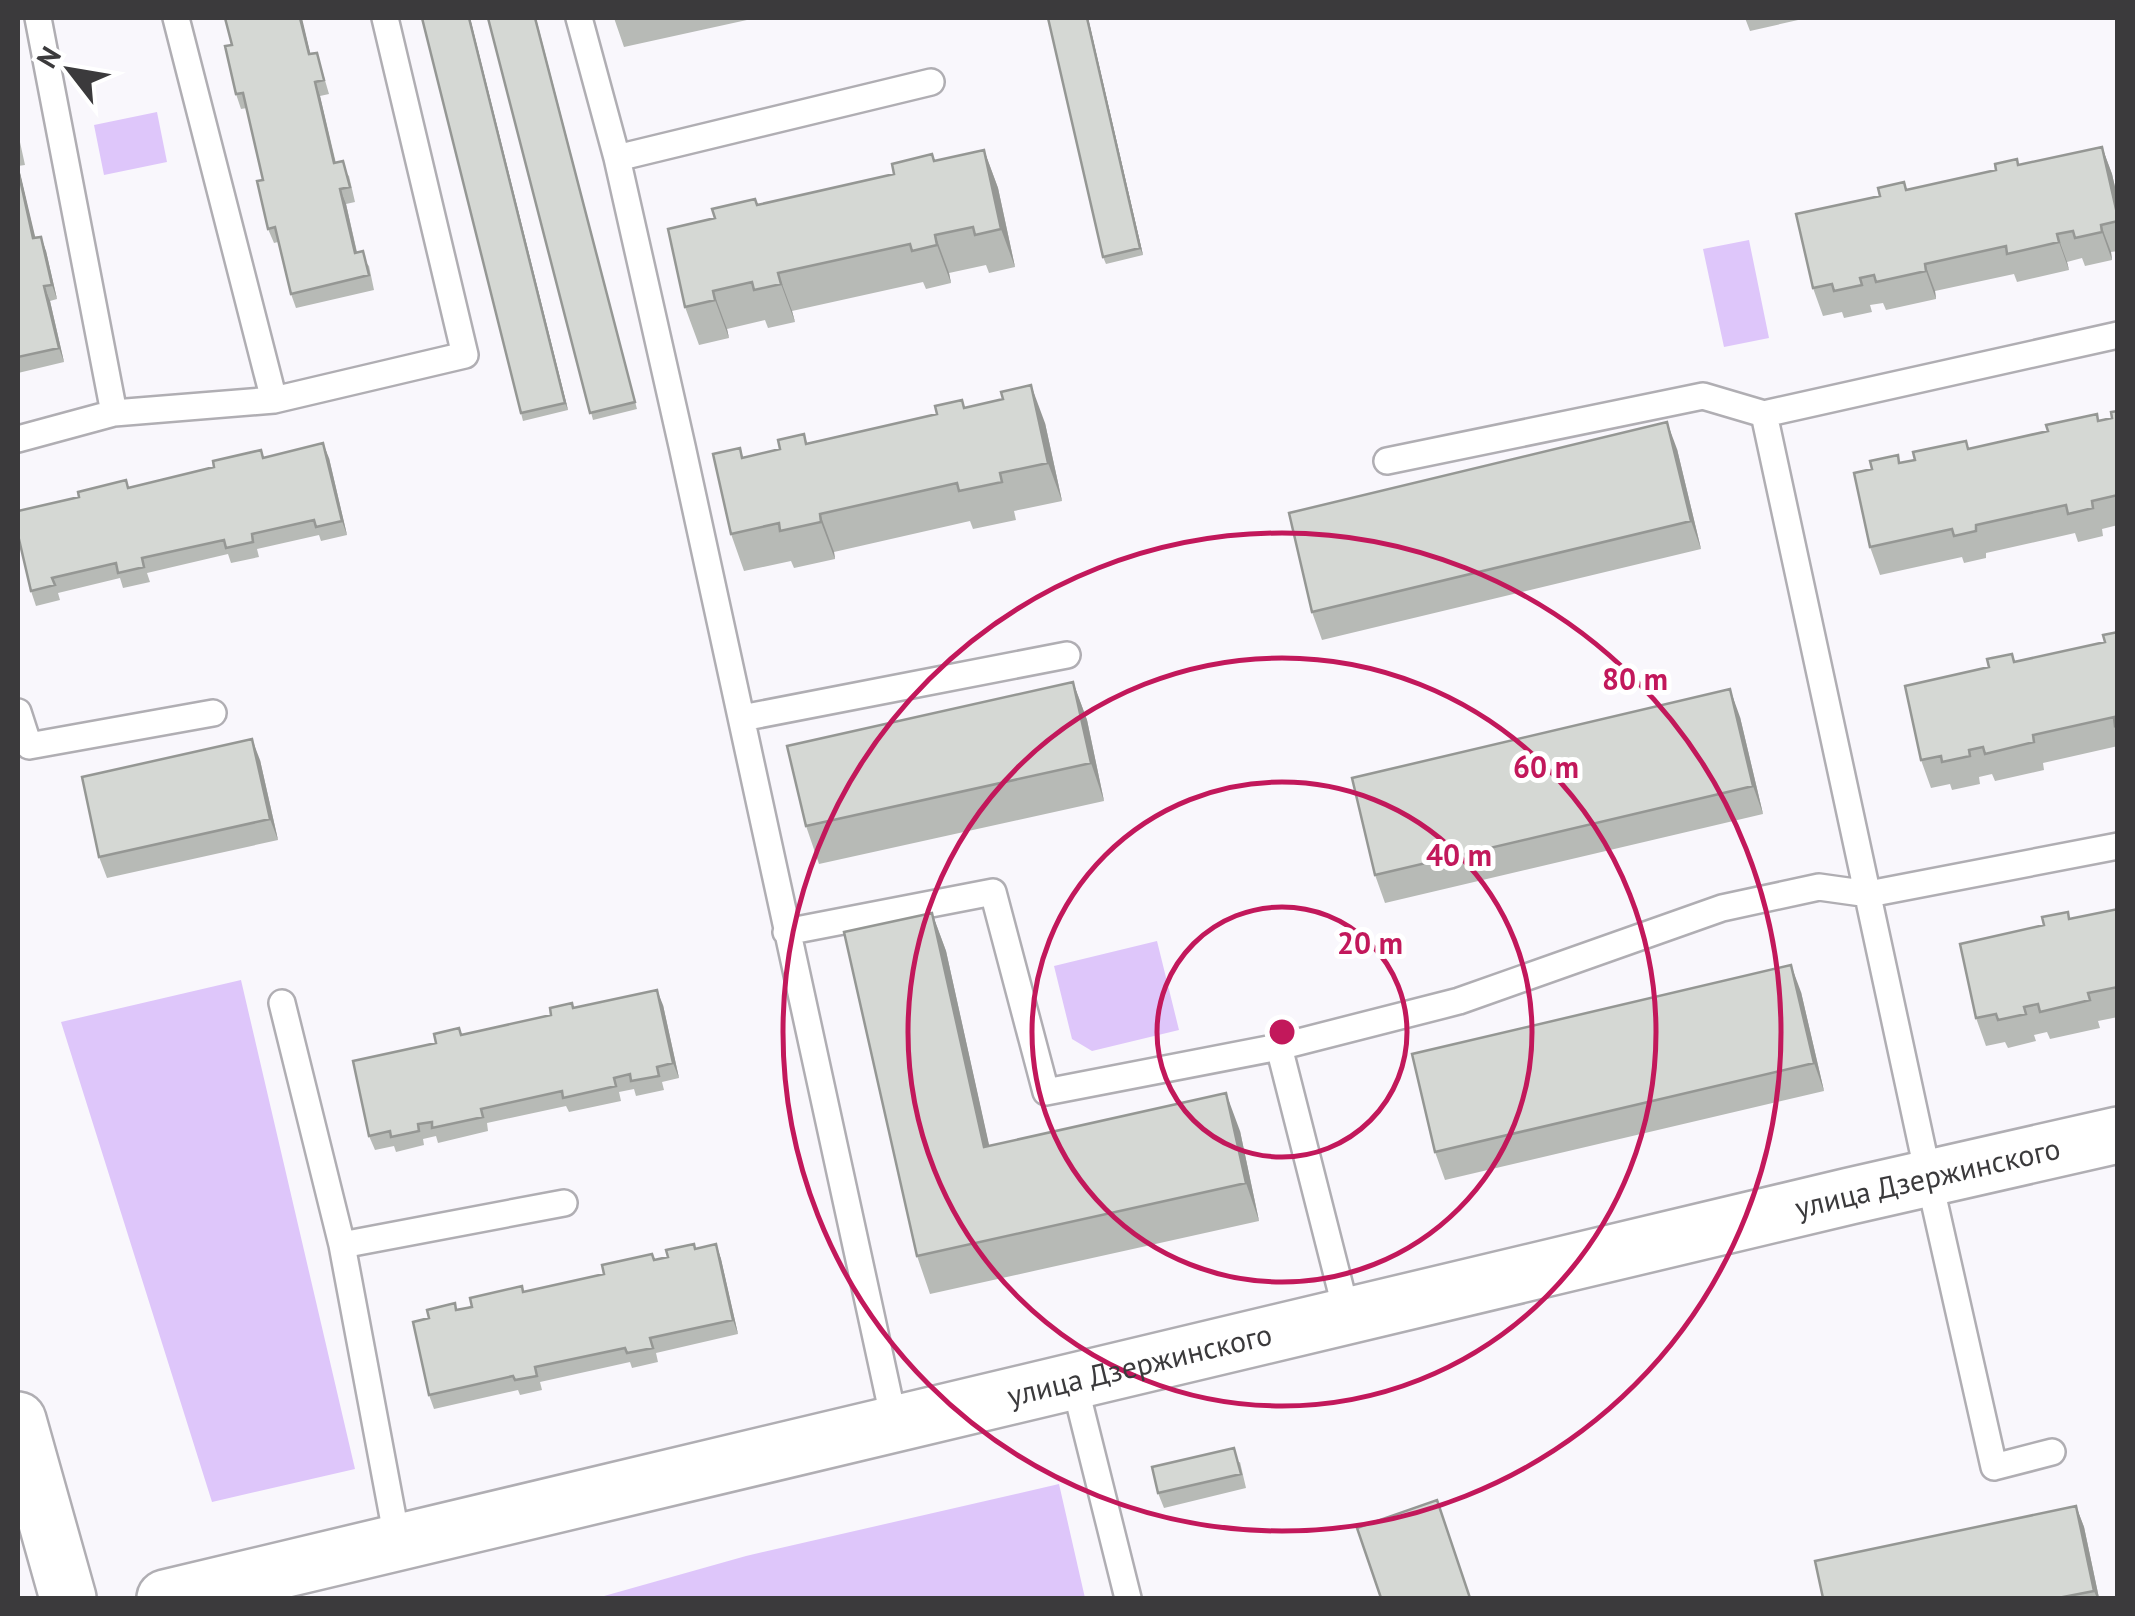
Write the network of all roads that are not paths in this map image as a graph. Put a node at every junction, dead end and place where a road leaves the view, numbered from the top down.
1 (38, 18) edge
2 (176, 18) edge
3 (384, 18) edge
4 (579, 18) edge
5 (931, 82) dead end
6 (617, 158) junction
7 (2118, 335) edge
8 (274, 400) junction
9 (114, 413) junction
10 (1764, 414) junction
11 (18, 439) edge
12 (1387, 461) dead end
13 (1067, 655) dead end
14 (18, 712) edge
15 (212, 713) dead end
16 (742, 718) junction
17 (2118, 846) edge
18 (1869, 894) junction
19 (786, 932) junction
20 (282, 1003) dead end
21 (1279, 1047) junction
22 (2118, 1135) edge
23 (1928, 1179) junction
24 (564, 1203) dead end
25 (342, 1245) junction
26 (1348, 1318) junction
27 (1074, 1382) junction
28 (18, 1420) edge
29 (895, 1425) junction
30 (2052, 1452) dead end
31 (398, 1544) junction
32 (68, 1598) edge
33 (165, 1598) edge
34 (1128, 1598) edge

1 - 9 lane
2 - 8 lane
3 - 8 lane
4 - 6 lane
5 - 6 lane
6 - 16 lane
7 - 10 lane
8 - 9 lane
9 - 11 lane
10 - 12 lane
10 - 18 lane
13 - 16 lane
14 - 15 lane
16 - 19 lane
17 - 18 lane
18 - 21 lane
18 - 23 lane
19 - 21 lane
19 - 29 lane
20 - 25 lane
21 - 26 lane
22 - 23 street, улица Дзержинского
23 - 26 street, улица Дзержинского
23 - 30 lane
24 - 25 lane
25 - 31 lane
26 - 27 street, улица Дзержинского
27 - 29 street, улица Дзержинского
27 - 34 lane
28 - 32 street
29 - 31 street, улица Дзержинского
31 - 33 street, улица Дзержинского

